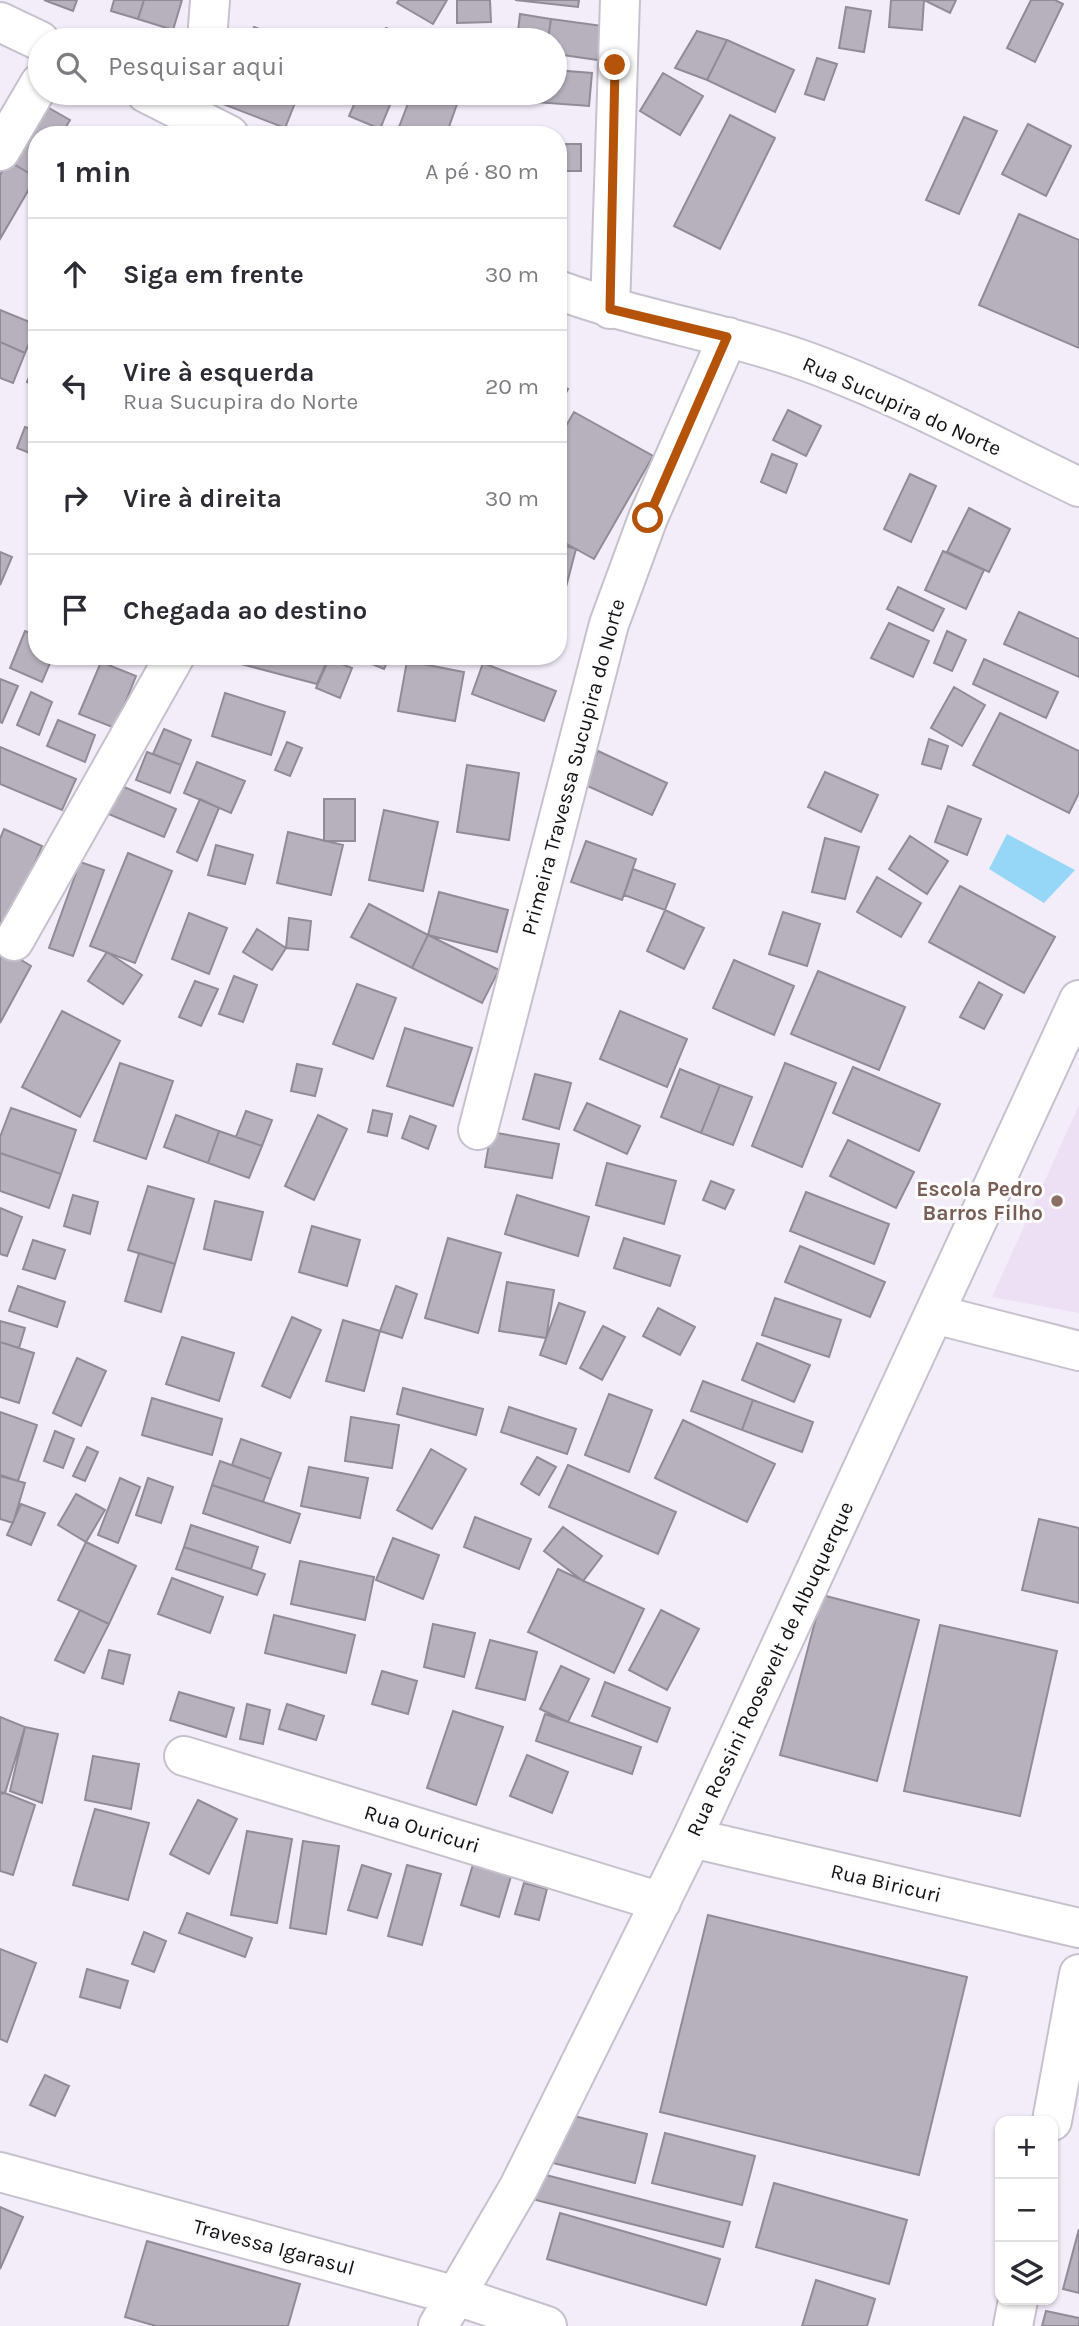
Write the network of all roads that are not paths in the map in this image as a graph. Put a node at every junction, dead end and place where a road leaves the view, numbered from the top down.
1 (210, 0) edge
2 (620, 0) edge
3 (0, 22) edge
4 (208, 28) edge
5 (28, 35) edge
6 (28, 103) edge
7 (180, 105) edge
8 (211, 116) edge
9 (0, 150) edge
10 (567, 293) edge
11 (610, 309) junction
12 (727, 337) junction
13 (1079, 487) edge
14 (170, 665) edge
15 (14, 941) dead end
16 (1079, 1000) edge
17 (478, 1130) dead end
18 (934, 1314) junction
19 (1079, 1351) edge
20 (184, 1756) dead end
21 (692, 1838) junction
22 (661, 1902) junction
23 (1079, 1928) edge
24 (1079, 1974) edge
25 (1053, 2116) edge
26 (0, 2172) edge
27 (1017, 2305) edge
28 (448, 2311) edge
29 (547, 2326) edge
30 (1013, 2326) edge

1 - 4 street
2 - 11 street
3 - 5 street
6 - 9 street
7 - 8 street
10 - 11 street, Rua Sucupira do Norte
11 - 12 street, Rua Sucupira do Norte
12 - 13 street, Rua Sucupira do Norte
12 - 17 street, Primeira Travessa Sucupira do Norte
14 - 15 street
16 - 18 street, Rua Rossini Roosevelt de Albuquerque
18 - 19 street
18 - 21 street, Rua Rossini Roosevelt de Albuquerque
20 - 22 street, Rua Ouricuri
21 - 22 street, Rua Rossini Roosevelt de Albuquerque
21 - 23 street, Rua Biricuri
22 - 28 street, Rua Rossini Roosevelt de Albuquerque
24 - 25 street
26 - 28 street, Travessa Igarasul
27 - 30 street
28 - 29 street, Travessa Igarasul

